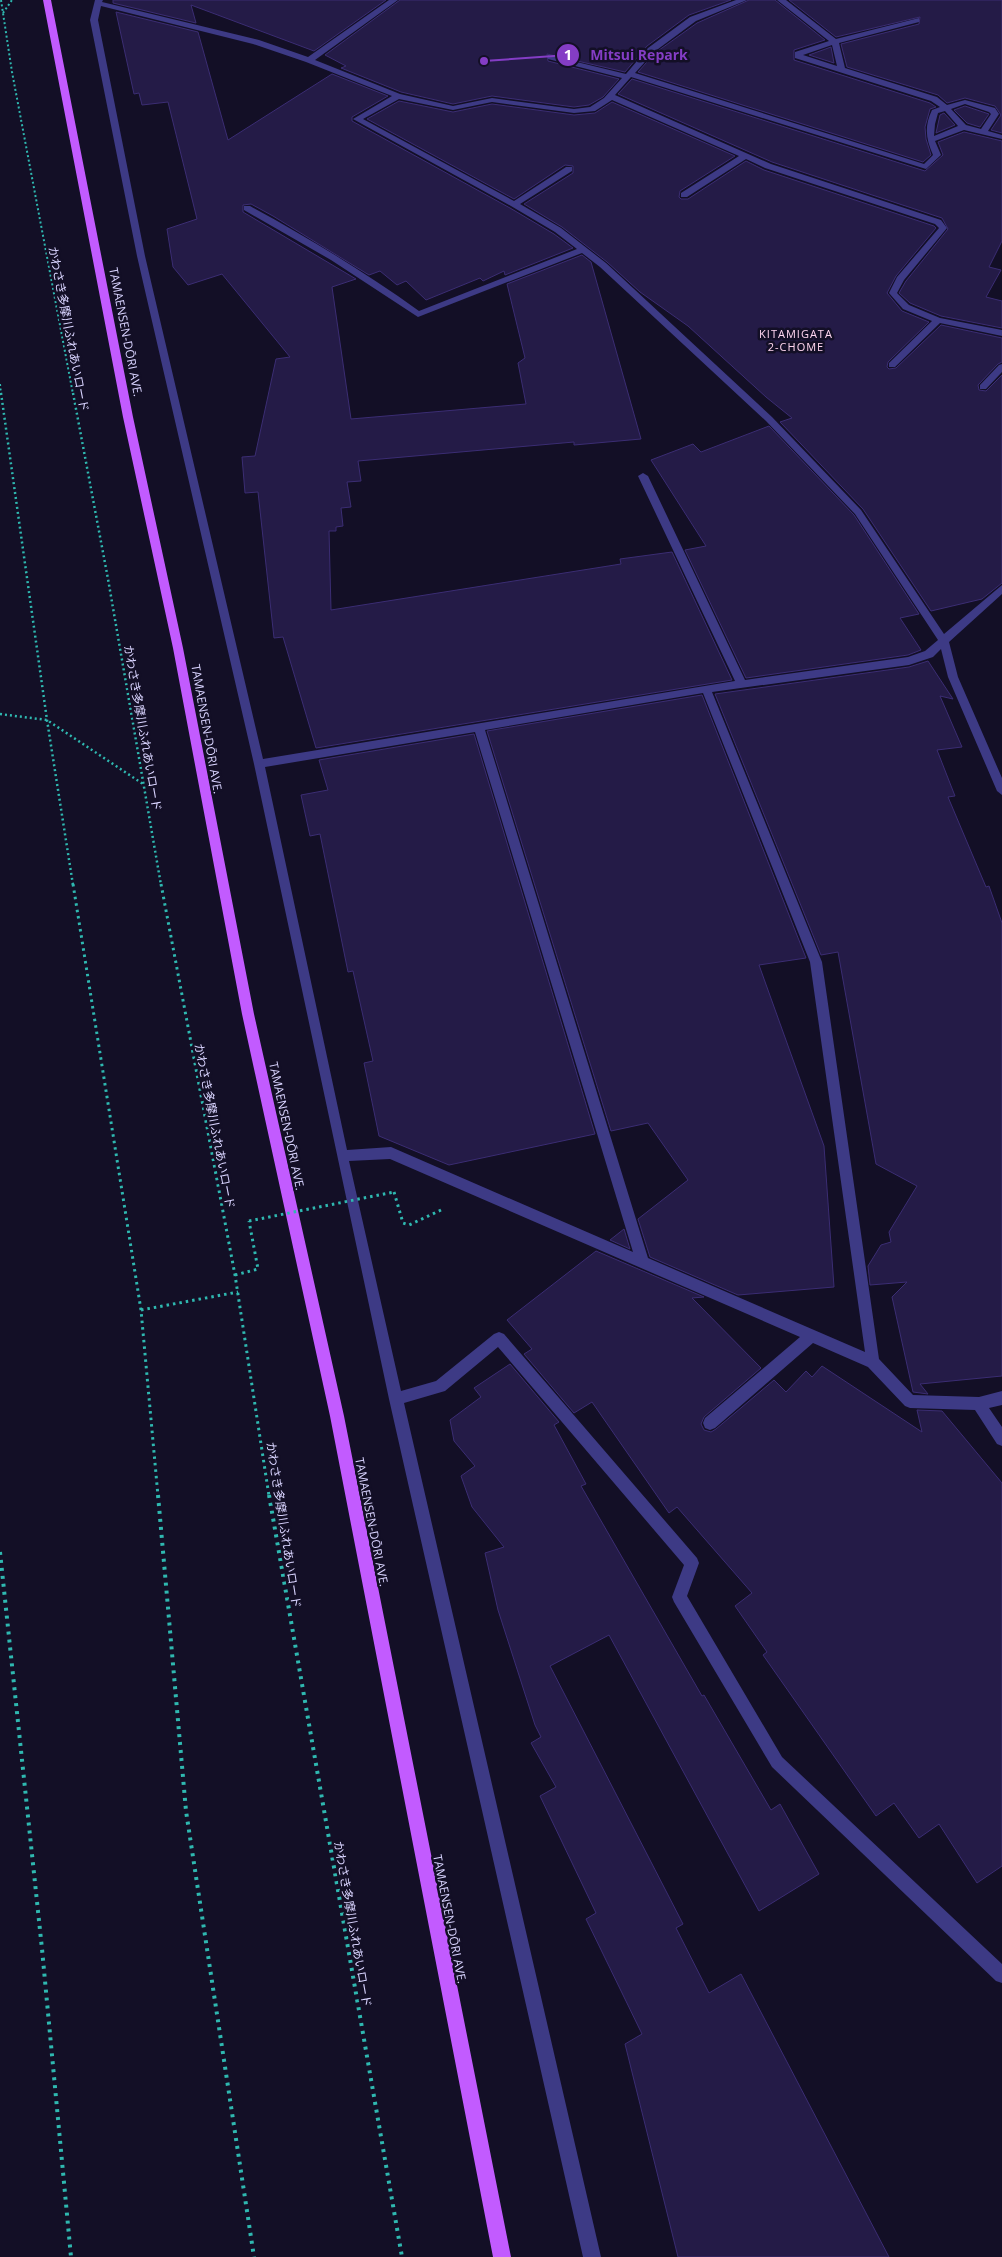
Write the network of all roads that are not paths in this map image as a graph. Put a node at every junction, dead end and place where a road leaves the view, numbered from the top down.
1 (47, 0) edge
2 (394, 0) edge
3 (743, 0) edge
4 (781, 0) edge
5 (99, 1) edge
6 (916, 20) dead end
7 (835, 42) junction
8 (551, 57) dead end
9 (309, 60) junction
10 (842, 71) junction
11 (629, 76) junction
12 (398, 96) junction
13 (610, 96) junction
14 (946, 108) junction
15 (963, 127) junction
16 (983, 132) junction
17 (1002, 137) edge
18 (930, 140) junction
19 (745, 156) junction
20 (569, 169) dead end
21 (684, 195) dead end
22 (514, 204) junction
23 (247, 208) dead end
24 (583, 250) junction
25 (938, 320) junction
26 (1002, 333) edge
27 (892, 365) dead end
28 (1002, 367) edge
29 (983, 387) dead end
30 (643, 476) dead end
31 (1002, 588) edge
32 (944, 642) junction
33 (742, 685) junction
34 (706, 689) junction
35 (479, 727) junction
36 (259, 764) junction
37 (1002, 791) edge
38 (342, 1156) junction
39 (644, 1263) junction
40 (812, 1336) junction
41 (873, 1362) junction
42 (1002, 1398) edge
43 (396, 1400) junction
44 (979, 1404) junction
45 (710, 1423) dead end
46 (1002, 1439) edge
47 (1002, 1975) edge
48 (502, 2257) edge
49 (592, 2257) edge

1 - 48 main road, TAMAENSEN-DŌRI AVE.
2 - 9 street
3 - 11 street
4 - 7 street
5 - 9 street
5 - 36 street
6 - 7 street
7 - 10 street
7 - 10 street
8 - 11 street
9 - 12 street
10 - 14 street
11 - 13 street
11 - 18 street
12 - 13 street
12 - 22 street
13 - 19 street
14 - 15 street
14 - 16 street
14 - 18 street
15 - 16 street
15 - 18 street
16 - 17 street
19 - 21 street
19 - 25 street
20 - 22 street
22 - 24 street
23 - 24 street
24 - 32 street
25 - 26 street
25 - 27 street
28 - 29 street
30 - 33 street
31 - 32 street
32 - 33 street
32 - 37 street
33 - 34 street
34 - 35 street
34 - 41 street
35 - 36 street
35 - 39 street
36 - 38 street
38 - 39 street
38 - 43 street
39 - 40 street
40 - 41 street
40 - 45 street
41 - 44 street
42 - 44 street
43 - 47 street
43 - 49 street
44 - 46 street

